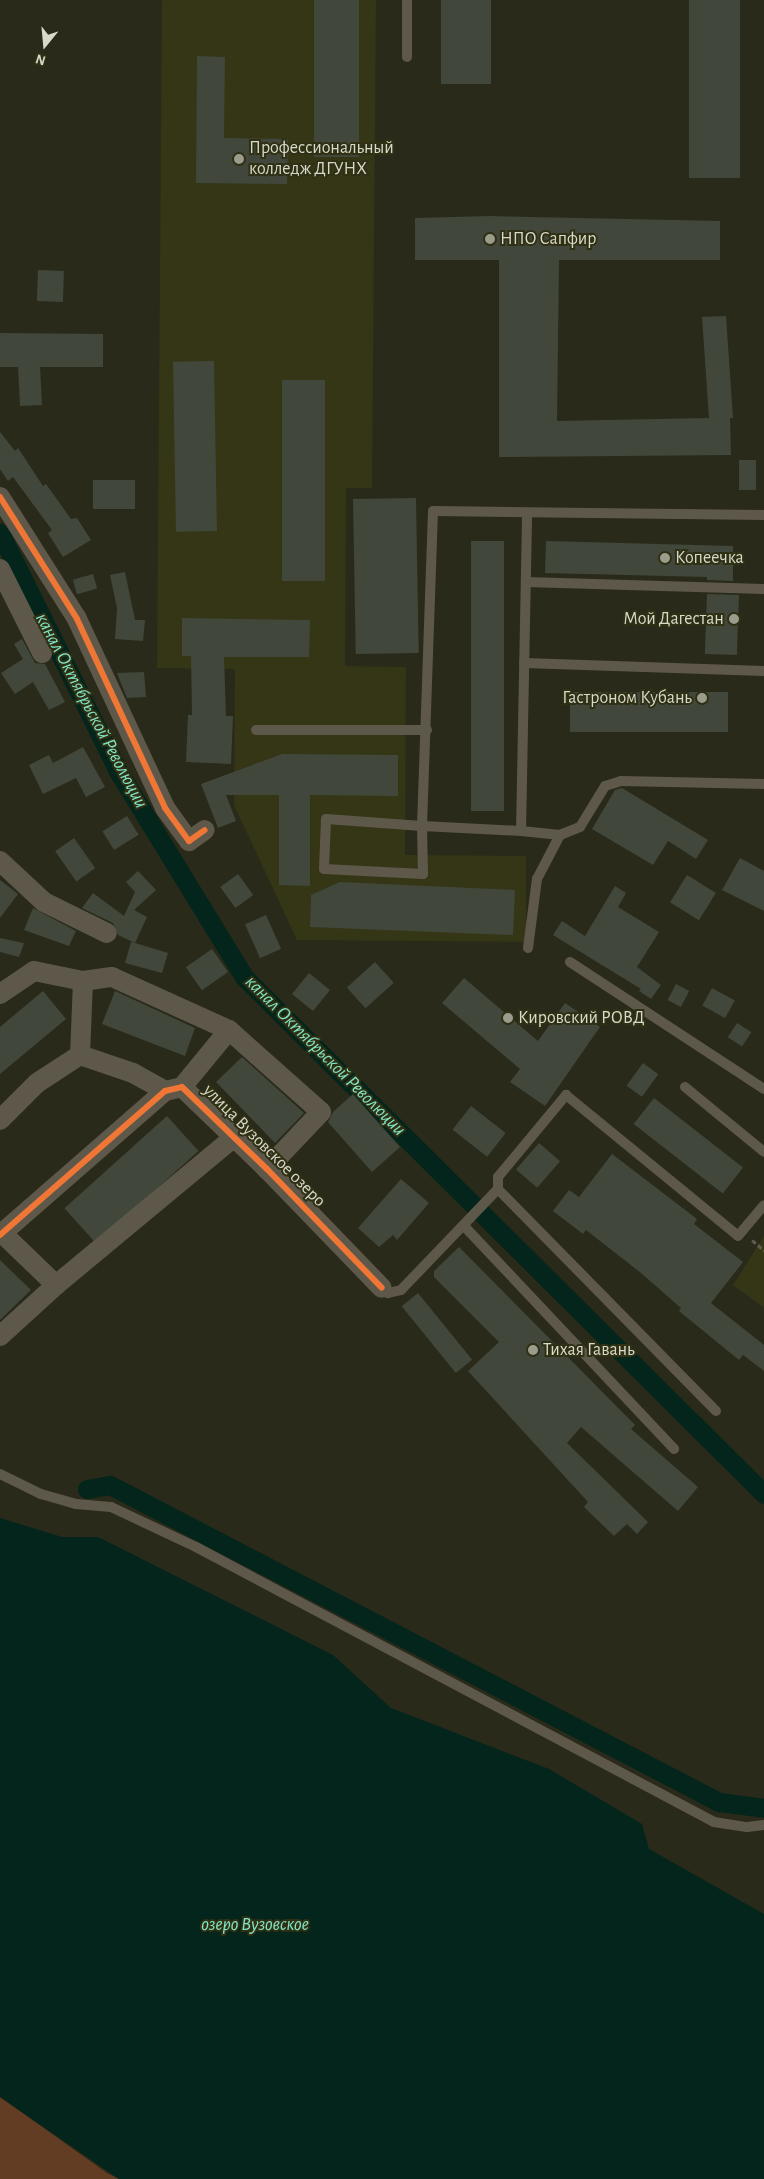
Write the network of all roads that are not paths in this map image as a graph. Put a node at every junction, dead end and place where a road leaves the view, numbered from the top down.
1 (407, 0) edge
2 (407, 57) dead end
3 (0, 497) edge
4 (527, 513) junction
5 (764, 516) edge
6 (0, 569) edge
7 (526, 582) junction
8 (764, 589) edge
9 (42, 653) dead end
10 (524, 663) junction
11 (764, 671) edge
12 (256, 730) dead end
13 (427, 730) junction
14 (764, 784) edge
15 (422, 826) junction
16 (206, 830) dead end
17 (521, 831) junction
18 (560, 835) junction
19 (0, 861) edge
20 (107, 933) dead end
21 (528, 948) dead end
22 (570, 962) dead end
23 (83, 981) junction
24 (0, 994) edge
25 (229, 1030) junction
26 (80, 1055) junction
27 (685, 1087) dead end
28 (174, 1089) junction
29 (764, 1089) edge
30 (2, 1114) edge
31 (233, 1138) junction
32 (764, 1152) edge
33 (268, 1169) junction
34 (498, 1189) junction
35 (764, 1205) edge
36 (465, 1227) junction
37 (1, 1234) edge
38 (56, 1285) junction
39 (382, 1288) joint
40 (0, 1336) edge
41 (716, 1411) dead end
42 (674, 1449) dead end
43 (0, 1474) edge
44 (764, 1825) edge

1 - 2 lane
3 - 16 street
4 - 5 lane
4 - 7 lane
4 - 13 lane
6 - 9 street
7 - 8 lane
7 - 10 lane
10 - 11 lane
10 - 17 lane
12 - 13 lane
13 - 15 lane
14 - 18 lane
15 - 15 lane
15 - 17 lane
17 - 18 lane
18 - 21 lane
19 - 20 street
22 - 29 lane
23 - 24 street
23 - 25 street
23 - 26 street
25 - 28 street
25 - 33 street
26 - 28 street, улица Вузовское озеро
26 - 30 street
27 - 32 lane
28 - 31 street, улица Вузовское озеро
28 - 37 street
31 - 33 street, улица Вузовское озеро
31 - 38 street
33 - 39 street, улица Вузовское озеро
34 - 35 lane
34 - 36 lane
34 - 41 lane
36 - 39 lane
36 - 42 lane
37 - 38 street
38 - 40 street
43 - 44 lane

